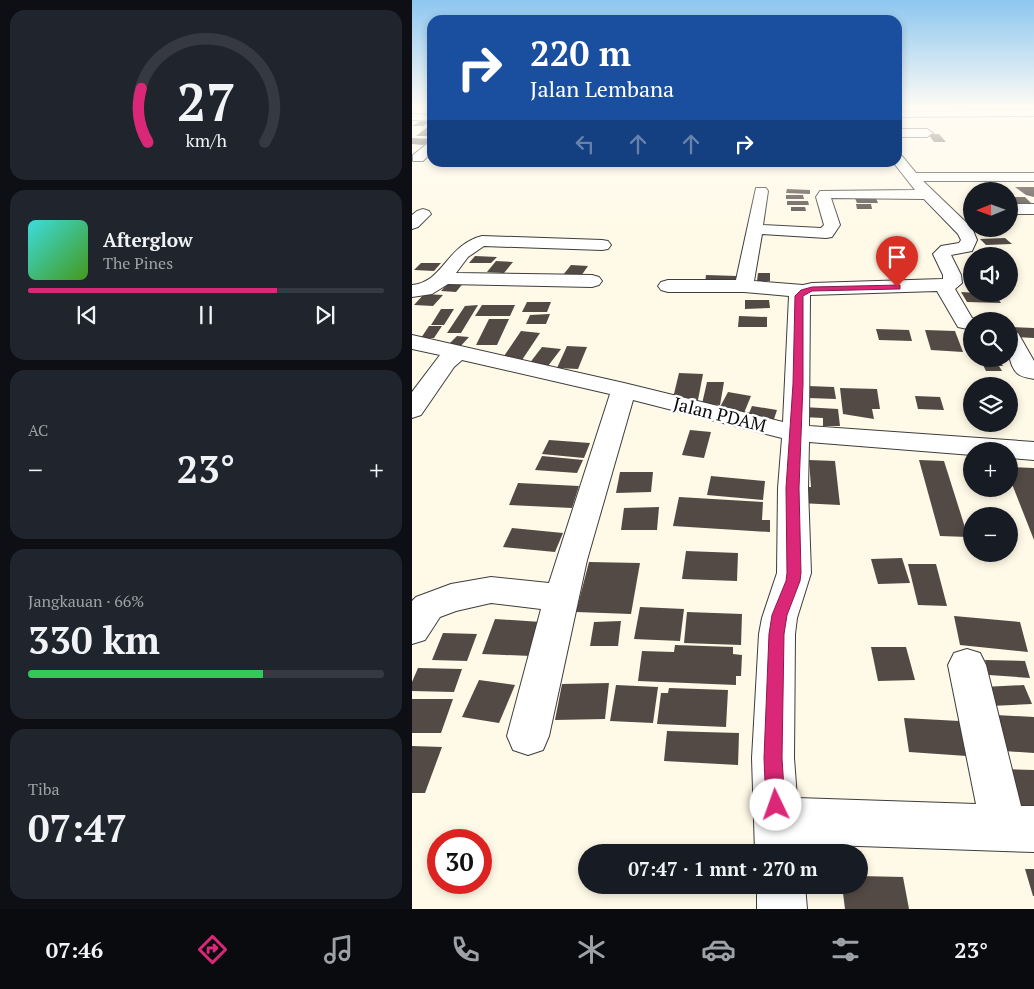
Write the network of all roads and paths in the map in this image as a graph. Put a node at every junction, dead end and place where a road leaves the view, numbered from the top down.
1 (427, 150) edge
2 (418, 158) dead end
3 (1034, 177) edge
4 (923, 182) edge
5 (761, 191) dead end
6 (1018, 209) edge
7 (1034, 209) edge
8 (754, 229) junction
9 (602, 245) dead end
10 (442, 278) junction
11 (592, 281) dead end
12 (668, 286) dead end
13 (744, 286) junction
14 (944, 286) junction
15 (412, 291) edge
16 (803, 291) junction
17 (963, 319) edge
18 (412, 342) edge
19 (457, 352) junction
20 (1018, 354) edge
21 (1034, 372) edge
22 (624, 390) junction
23 (412, 410) edge
24 (795, 433) junction
25 (1034, 451) edge
26 (562, 598) junction
27 (412, 629) edge
28 (967, 665) dead end
29 (528, 736) dead end
30 (1018, 828) edge
31 (777, 836) edge
32 (781, 894) edge
33 (782, 909) edge

1 - 2 street
3 - 4 street
4 - 8 street
4 - 14 street
5 - 8 street
6 - 7 street
8 - 13 street
9 - 10 street
10 - 11 street
10 - 15 street
12 - 13 street
13 - 16 street
14 - 16 street
14 - 17 street
16 - 24 street
18 - 19 street, Jalan PDAM
19 - 22 street, Jalan PDAM
19 - 23 street
20 - 21 street
22 - 24 street, Jalan PDAM
22 - 26 street
24 - 25 street, Jalan PDAM
24 - 31 street
26 - 27 street
26 - 29 street
28 - 30 street
30 - 31 street
32 - 33 street

